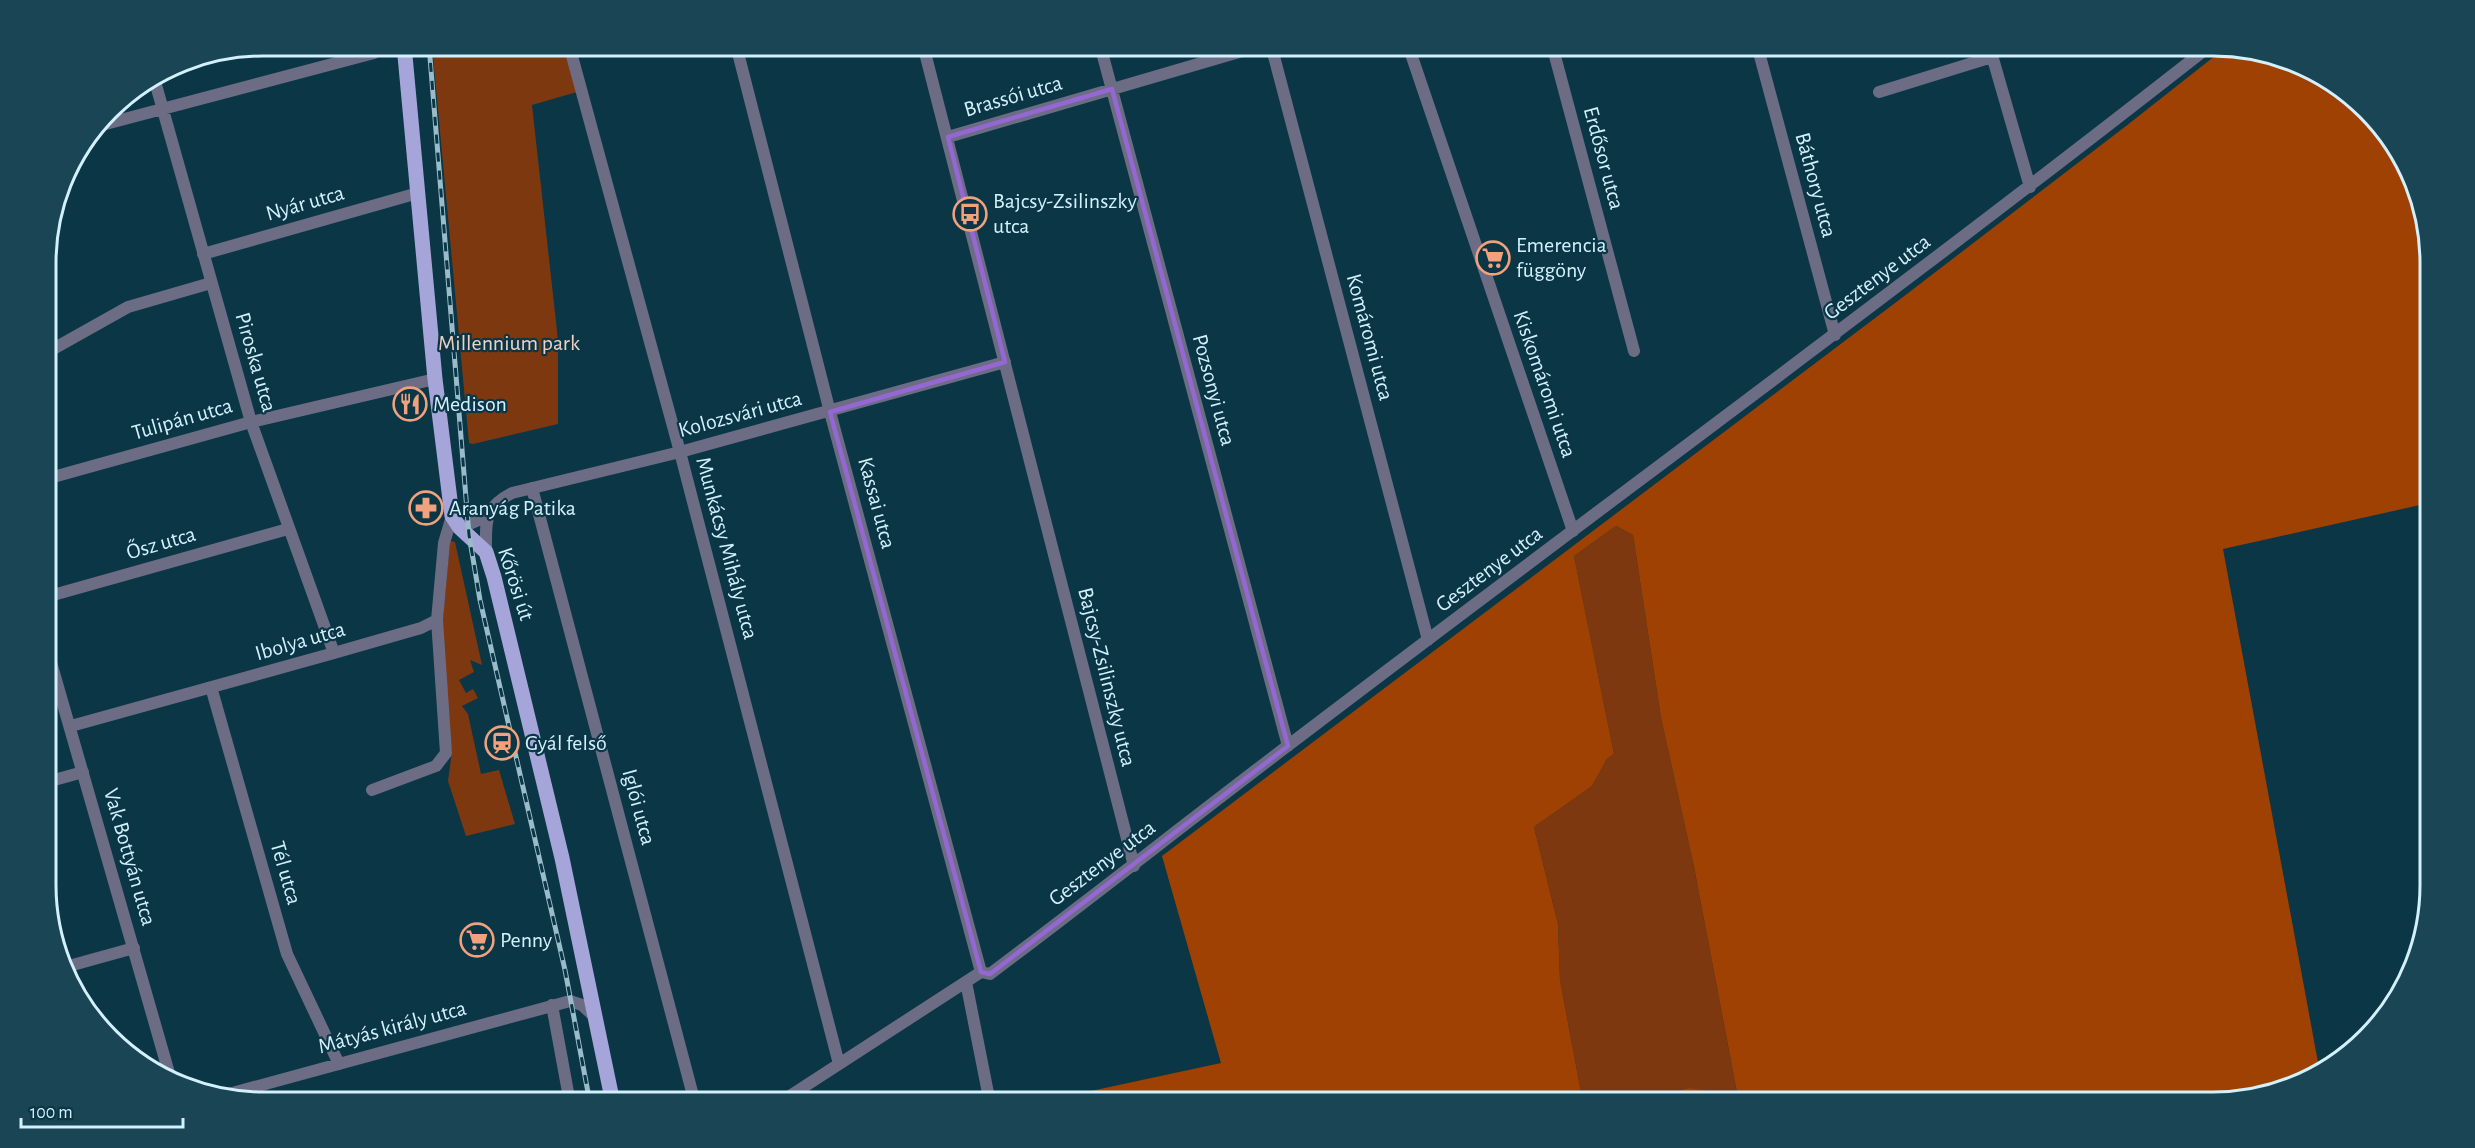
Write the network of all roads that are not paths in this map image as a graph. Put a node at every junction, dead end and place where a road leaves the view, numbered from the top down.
1 (363, 56) edge
2 (405, 56) edge
3 (571, 56) edge
4 (739, 56) edge
5 (926, 56) edge
6 (1103, 56) edge
7 (1225, 56) edge
8 (1274, 56) edge
9 (1412, 56) edge
10 (1555, 56) edge
11 (1760, 56) edge
12 (1977, 56) edge
13 (1992, 56) edge
14 (2197, 56) edge
15 (155, 86) edge
16 (1112, 89) junction
17 (1879, 92) dead end
18 (162, 109) junction
19 (110, 123) edge
20 (948, 137) junction
21 (2030, 187) junction
22 (418, 193) junction
23 (203, 254) junction
24 (211, 283) junction
25 (1835, 335) junction
26 (56, 347) edge
27 (1634, 351) dead end
28 (1005, 362) junction
29 (435, 378) junction
30 (830, 412) junction
31 (250, 422) junction
32 (680, 452) junction
33 (56, 476) edge
34 (532, 488) junction
35 (489, 509) junction
36 (456, 522) junction
37 (288, 529) junction
38 (1573, 531) junction
39 (486, 552) junction
40 (56, 594) edge
41 (437, 620) junction
42 (1428, 640) junction
43 (333, 653) junction
44 (56, 677) edge
45 (211, 687) junction
46 (71, 726) junction
47 (1288, 746) junction
48 (83, 772) junction
49 (56, 780) edge
50 (372, 790) dead end
51 (1134, 866) junction
52 (134, 948) junction
53 (72, 965) edge
54 (981, 972) junction
55 (588, 976) junction
56 (966, 982) junction
57 (570, 1001) junction
58 (552, 1005) junction
59 (595, 1017) junction
60 (339, 1064) junction
61 (839, 1064) junction
62 (168, 1069) edge
63 (240, 1091) edge
64 (568, 1092) edge
65 (611, 1092) edge
66 (692, 1092) edge
67 (796, 1092) edge
68 (988, 1092) edge

1 - 18 street
2 - 22 main road
3 - 32 street, Munkácsy Mihály utca
4 - 30 street, Kassai utca
5 - 20 street, Bajcsy-Zsilinszky utca
6 - 16 street, Pozsonyi utca
7 - 16 street, Brassói utca
8 - 42 street, Komáromi utca
9 - 38 street, Kiskomáromi utca
10 - 27 street, Erdősor utca
11 - 25 street, Báthory utca
12 - 17 street
13 - 21 street
14 - 21 street, Gesztenye utca
15 - 18 street, Piroska utca
16 - 20 street, Brassói utca
16 - 47 street, Pozsonyi utca
18 - 19 street
18 - 23 street, Piroska utca
20 - 28 street, Bajcsy-Zsilinszky utca
21 - 25 street, Gesztenye utca
22 - 23 street, Nyár utca
22 - 29 main road
23 - 24 street, Piroska utca
24 - 26 street
24 - 31 street, Piroska utca
25 - 38 street, Gesztenye utca
28 - 30 street, Kolozsvári utca
28 - 51 street, Bajcsy-Zsilinszky utca
29 - 31 street, Tulipán utca
29 - 36 main road
30 - 32 street, Kolozsvári utca
30 - 54 street, Kassai utca
31 - 33 street, Tulipán utca
31 - 37 street, Piroska utca
32 - 34 street, Kolozsvári utca
32 - 61 street, Munkácsy Mihály utca
34 - 35 street, Kolozsvári utca
34 - 66 street, Iglói utca
35 - 36 street, Kolozsvári utca
35 - 39 street
36 - 39 main road, Kőrösi út
36 - 41 street
37 - 40 street, Ősz utca
37 - 43 street, Piroska utca
38 - 42 street, Gesztenye utca
39 - 55 main road, Kőrösi út
41 - 43 street, Ibolya utca
41 - 50 street
42 - 47 street, Gesztenye utca
43 - 45 street, Ibolya utca
44 - 46 street, Vak Bottyán utca
45 - 46 street, Ibolya utca
45 - 60 street, Tél utca
46 - 48 street, Vak Bottyán utca
47 - 51 street, Gesztenye utca
48 - 49 street
48 - 52 street, Vak Bottyán utca
51 - 54 street, Gesztenye utca
52 - 53 street
52 - 62 street, Vak Bottyán utca
54 - 56 street, Gesztenye utca
55 - 57 street
55 - 59 main road, Kőrösi út
56 - 61 street, Gesztenye utca
56 - 68 street
57 - 58 street, Mátyás király utca
57 - 59 street
58 - 60 street, Mátyás király utca
58 - 64 street
59 - 65 main road, Kőrösi út
60 - 63 street, Mátyás király utca
61 - 67 street, Gesztenye utca

